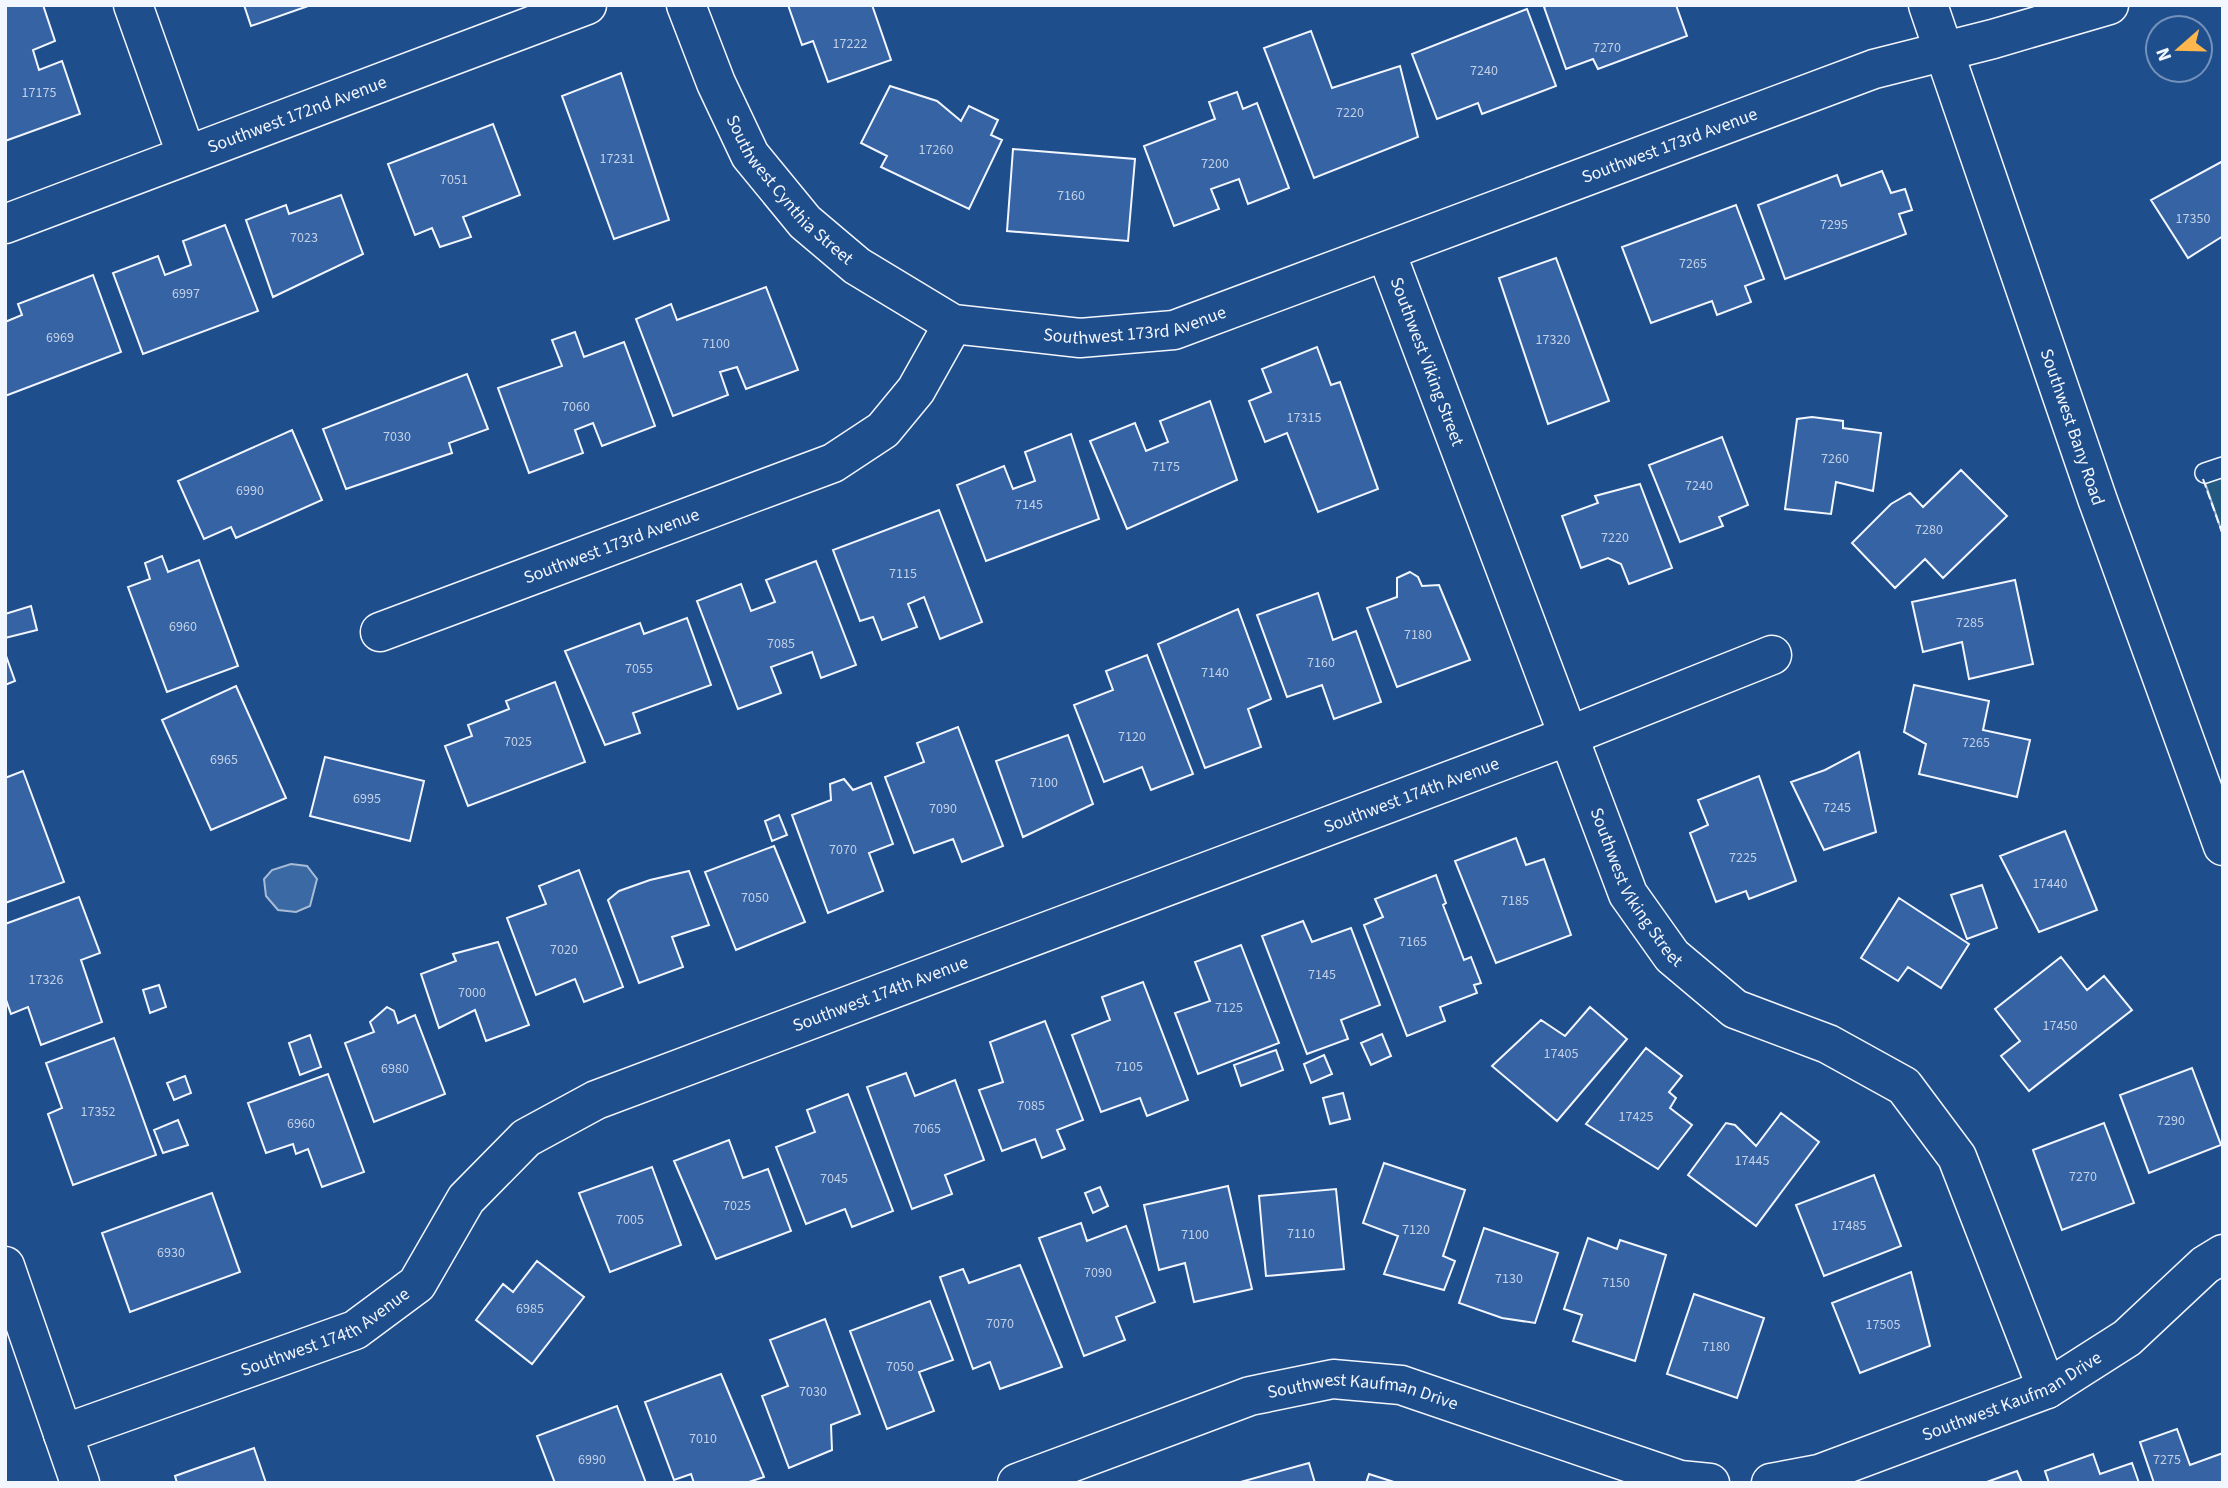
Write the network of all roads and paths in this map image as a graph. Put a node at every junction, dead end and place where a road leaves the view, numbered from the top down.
1 (133, 5) edge
2 (587, 5) edge
3 (686, 5) edge
4 (1928, 5) edge
5 (2109, 5) edge
6 (1941, 50) junction
7 (186, 154) junction
8 (5, 224) edge
9 (1386, 252) junction
10 (953, 324) junction
11 (380, 632) dead end
12 (1772, 655) dead end
13 (1566, 737) junction
14 (2223, 846) edge
15 (2223, 1254) edge
16 (5, 1266) edge
17 (2047, 1389) junction
18 (63, 1434) junction
19 (80, 1483) edge
20 (1017, 1483) edge
21 (1710, 1483) edge
22 (1771, 1483) edge

1 - 7 street
2 - 7 street, Southwest 172nd Avenue
3 - 10 street, Southwest Cynthia Street
4 - 6 street, Southwest Bany Road
5 - 6 street, Southwest 173rd Avenue
6 - 9 street, Southwest 173rd Avenue
6 - 14 street, Southwest Bany Road
7 - 8 street, Southwest 172nd Avenue
9 - 10 street, Southwest 173rd Avenue
9 - 13 street, Southwest Viking Street
10 - 11 street, Southwest 173rd Avenue
12 - 13 street, Southwest 174th Avenue
13 - 17 street, Southwest Viking Street
13 - 18 street, Southwest 174th Avenue
15 - 17 street, Southwest Kaufman Drive
16 - 18 street
17 - 22 street, Southwest Kaufman Drive
18 - 19 street
20 - 21 street, Southwest Kaufman Drive

